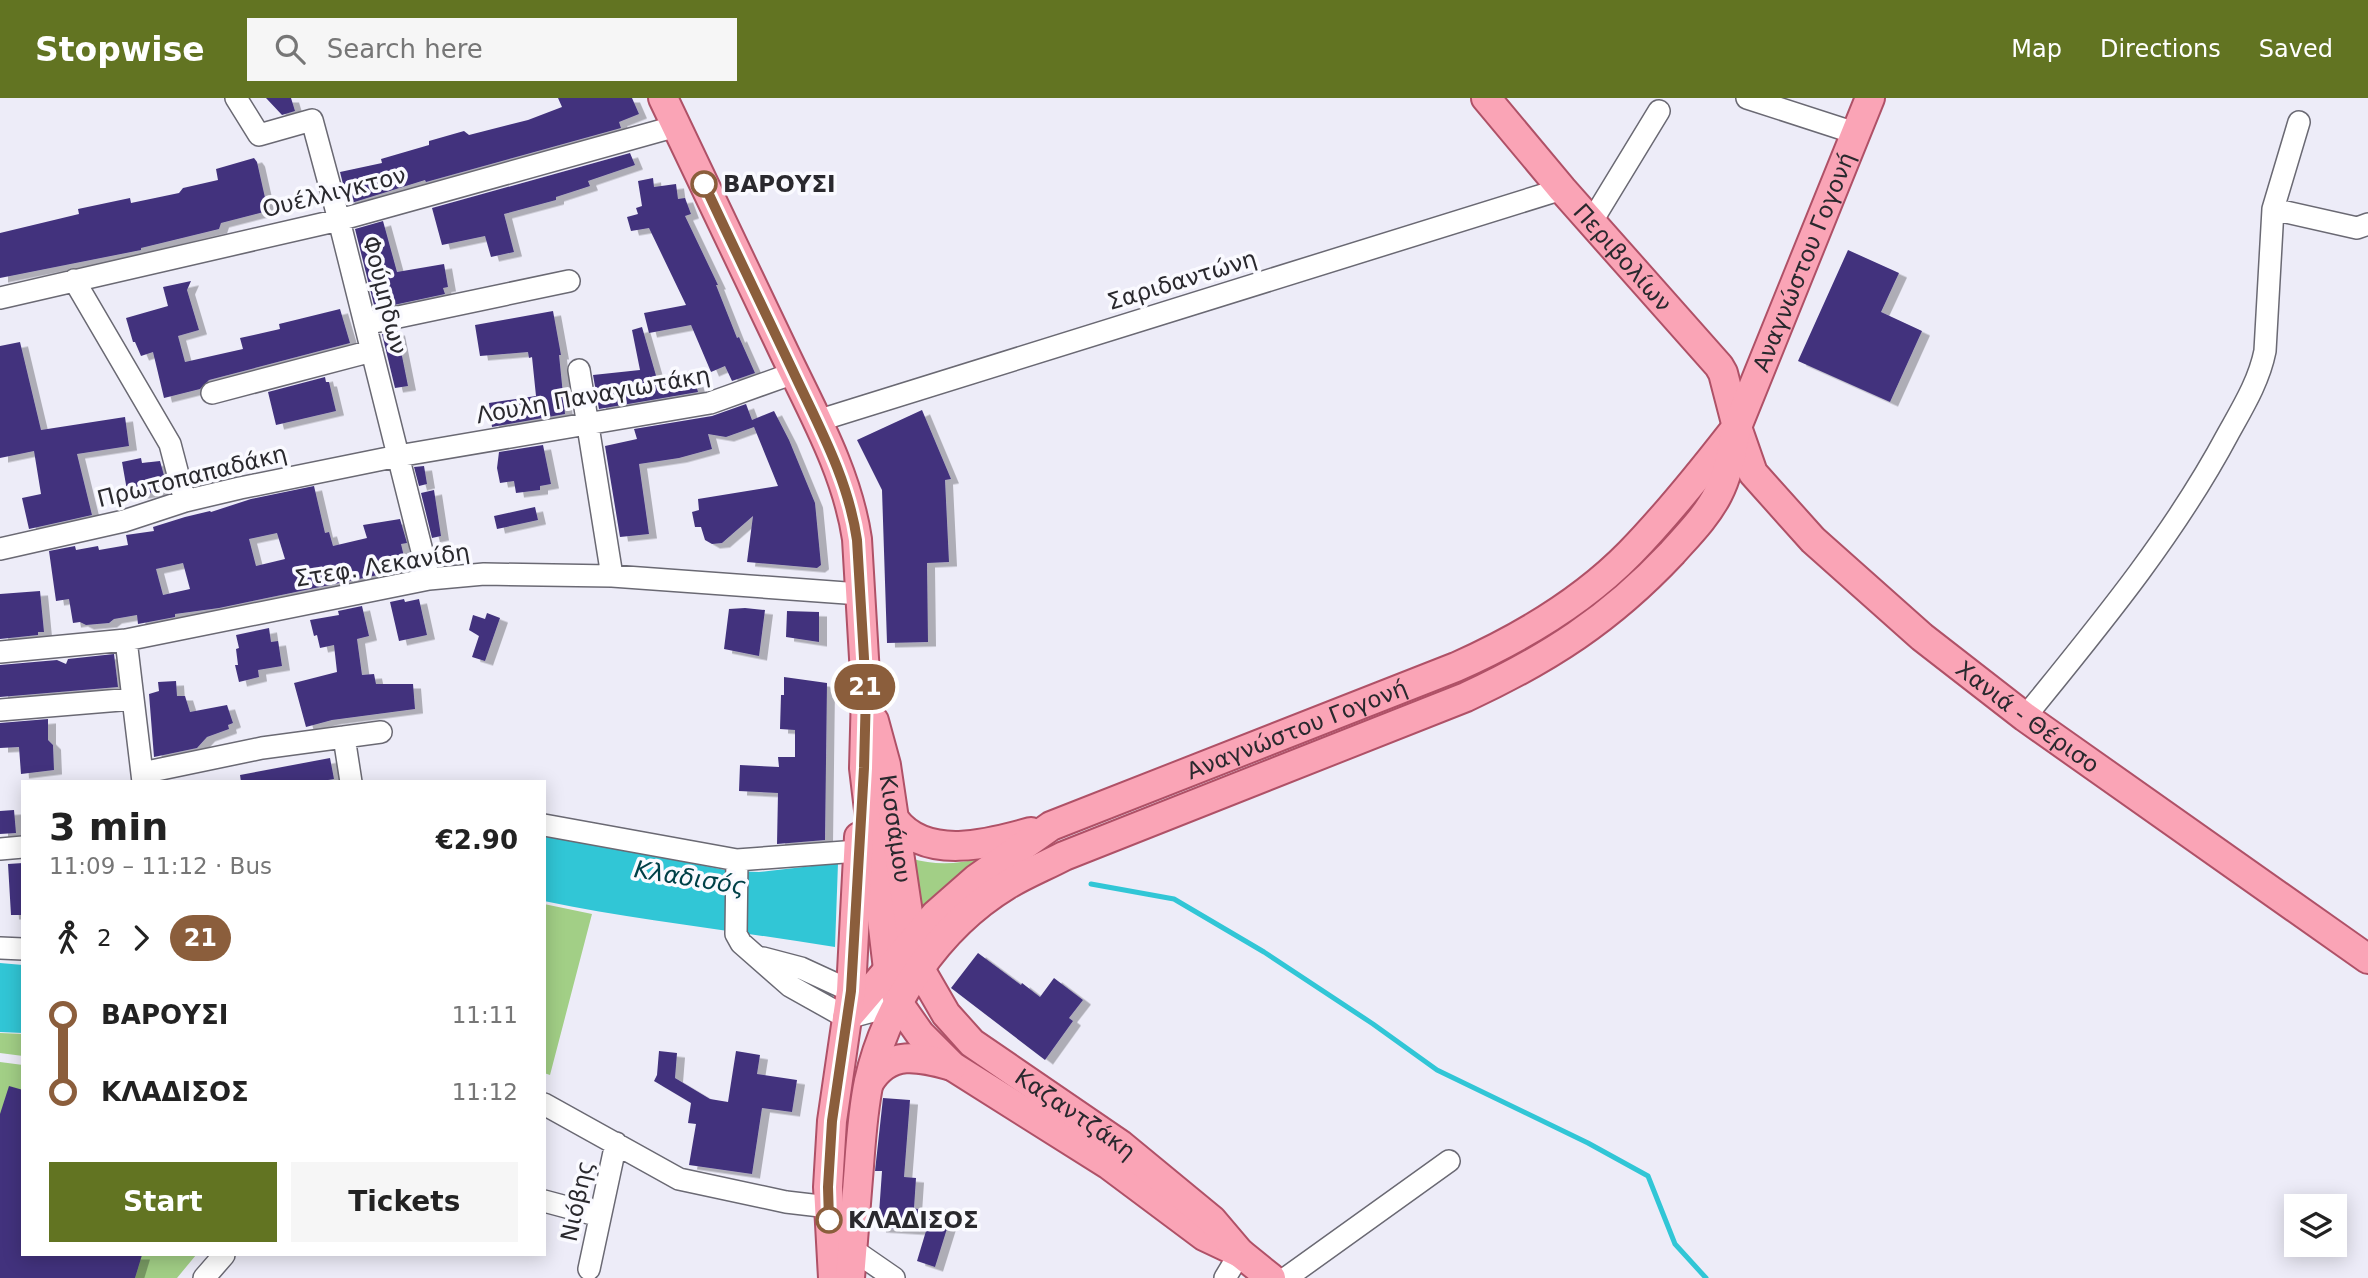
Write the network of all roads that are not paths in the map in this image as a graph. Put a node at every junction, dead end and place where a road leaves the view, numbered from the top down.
1 (236, 98) edge
2 (663, 98) edge
3 (1486, 98) edge
4 (1747, 98) edge
5 (1870, 98) edge
6 (1659, 111) dead end
7 (2300, 122) dead end
8 (677, 126) junction
9 (1855, 133) junction
10 (1562, 190) junction
11 (2273, 209) junction
12 (340, 220) junction
13 (1592, 221) junction
14 (2368, 225) edge
15 (74, 280) junction
16 (569, 281) dead end
17 (0, 298) edge
18 (365, 324) junction
19 (372, 351) junction
20 (579, 370) dead end
21 (794, 373) junction
22 (212, 393) dead end
23 (817, 421) junction
24 (588, 424) junction
25 (1737, 427) junction
26 (398, 456) junction
27 (185, 501) junction
28 (0, 549) edge
29 (612, 576) junction
30 (429, 579) junction
31 (860, 594) junction
32 (126, 640) junction
33 (0, 652) edge
34 (866, 692) junction
35 (133, 699) junction
36 (0, 710) edge
37 (2025, 717) junction
38 (381, 732) dead end
39 (344, 737) junction
40 (864, 768) junction
41 (142, 778) edge
42 (351, 780) edge
43 (895, 820) junction
44 (546, 825) edge
45 (1051, 826) junction
46 (21, 847) edge
47 (0, 849) edge
48 (858, 851) junction
49 (737, 865) junction
50 (912, 940) junction
51 (0, 948) edge
52 (21, 949) edge
53 (758, 957) junction
54 (2368, 959) edge
55 (888, 969) junction
56 (920, 969) junction
57 (858, 993) junction
58 (899, 1004) junction
59 (847, 1018) junction
60 (951, 1066) junction
61 (869, 1083) junction
62 (546, 1105) edge
63 (616, 1143) junction
64 (1449, 1160) dead end
65 (546, 1202) edge
66 (829, 1207) junction
67 (600, 1216) junction
68 (842, 1249) junction
69 (1240, 1253) junction
70 (223, 1256) edge
71 (589, 1269) dead end
72 (204, 1278) edge
73 (833, 1278) edge
74 (850, 1278) edge
75 (894, 1278) edge
76 (1225, 1278) edge
77 (1271, 1278) edge
78 (1286, 1278) edge

1 - 12 street, Φούμηδων
2 - 8 main road, Κισσάμου
3 - 10 main road, Περιβολίων
4 - 9 street
5 - 9 main road, Αναγνώστου Γογονή
6 - 13 street
7 - 11 street
8 - 12 street, Ουέλλιγκτον
8 - 21 main road, Κισσάμου
9 - 25 main road, Αναγνώστου Γογονή
10 - 13 main road, Περιβολίων
10 - 23 street, Σαριδαντώνη
11 - 14 street
11 - 37 street
12 - 15 street, Ουέλλιγκτον
12 - 18 street, Φούμηδων
13 - 25 main road, Περιβολίων
15 - 17 street, Ουέλλιγκτον
15 - 27 street
16 - 18 street
18 - 19 street, Φούμηδων
19 - 22 street
19 - 26 street, Φούμηδων
20 - 24 street
21 - 23 main road, Κισσάμου
21 - 24 street, Λουλη Παναγιωτάκη
23 - 31 main road, Κισσάμου
24 - 26 street, Λουλη Παναγιωτάκη
24 - 29 street
25 - 37 main road, Χανιά - Θέρισο
25 - 45 main road, Αναγνώστου Γογονή
25 - 56 main road, Αναγνώστου Γογονή
26 - 27 street, Πρωτοπαπαδάκη
26 - 30 street, Φούμηδων
27 - 28 street, Πρωτοπαπαδάκη
29 - 30 street, Στεφ. Λεκανίδη
29 - 31 street, Στεφ. Λεκανίδη
30 - 32 street, Στεφ. Λεκανίδη
31 - 34 main road, Κισσάμου
32 - 33 street, Στεφ. Λεκανίδη
32 - 35 street
34 - 40 main road, Κισσάμου
34 - 43 main road, Κισσάμου
35 - 36 street
35 - 41 street
37 - 54 main road, Χανιά - Θέρισο
38 - 39 street
39 - 41 street
39 - 42 street
40 - 48 main road
40 - 55 main road, Κισσάμου
43 - 45 main road
43 - 50 main road, Κισσάμου
44 - 49 street
45 - 50 main road, Αναγνώστου Γογονή
46 - 47 street
48 - 49 street
48 - 57 main road
49 - 53 street
50 - 55 main road, Αναγνώστου Γογονή
50 - 56 main road, Κισσάμου
51 - 52 street
53 - 57 street
53 - 59 street
55 - 57 main road, Αναγνώστου Γογονή
55 - 58 main road, Κισσάμου
56 - 58 main road, Αναγνώστου Γογονή
56 - 69 main road, Καζαντζάκη
57 - 58 street
57 - 59 main road
58 - 59 street
58 - 60 main road, Καζαντζάκη
58 - 61 main road, Αναγνώστου Γογονή
59 - 66 main road
60 - 61 main road
60 - 69 main road, Καζαντζάκη
61 - 68 main road, Αναγνώστου Γογονή
62 - 63 street
63 - 66 street
63 - 67 street, Νιόβης
64 - 78 street
65 - 67 street
66 - 68 main road
67 - 71 street, Νιόβης
68 - 73 main road
68 - 74 main road
68 - 75 street
69 - 76 street
69 - 77 main road, Καζαντζάκη
70 - 72 street

